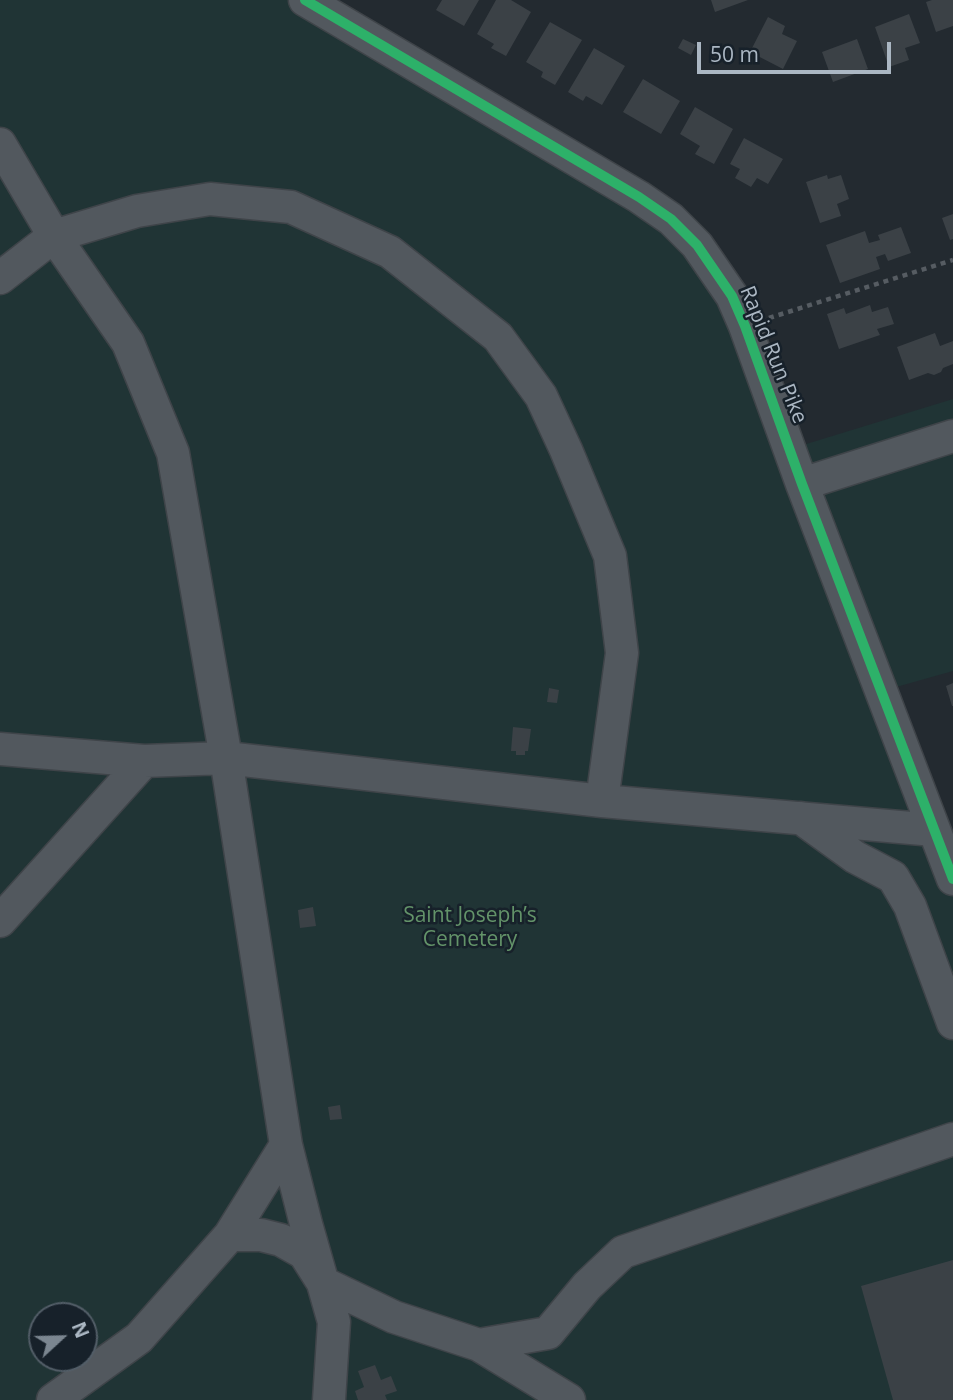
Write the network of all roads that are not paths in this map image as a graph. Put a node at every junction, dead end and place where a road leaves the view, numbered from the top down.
1 (305, 0) edge
2 (0, 144) edge
3 (54, 236) junction
4 (0, 278) edge
5 (953, 436) edge
6 (802, 484) junction
7 (0, 749) edge
8 (226, 758) junction
9 (144, 761) junction
10 (602, 801) junction
11 (801, 818) junction
12 (934, 830) junction
13 (953, 878) edge
14 (0, 922) edge
15 (953, 1023) edge
16 (953, 1139) edge
17 (286, 1145) junction
18 (230, 1236) junction
19 (323, 1283) junction
20 (479, 1345) junction
21 (53, 1400) edge
22 (329, 1400) edge
23 (569, 1400) edge

1 - 6 street, Rapid Run Pike
2 - 3 street
3 - 4 street
3 - 8 street
3 - 10 street
5 - 6 street
6 - 12 street, Rapid Run Pike
7 - 9 street
8 - 9 street
8 - 10 street
8 - 17 street
9 - 14 street
10 - 11 street
11 - 12 street
11 - 15 street
12 - 13 street, Rapid Run Pike
16 - 20 street
17 - 18 street
17 - 19 street
18 - 19 street
18 - 21 street
19 - 20 street
19 - 22 street
20 - 23 street

